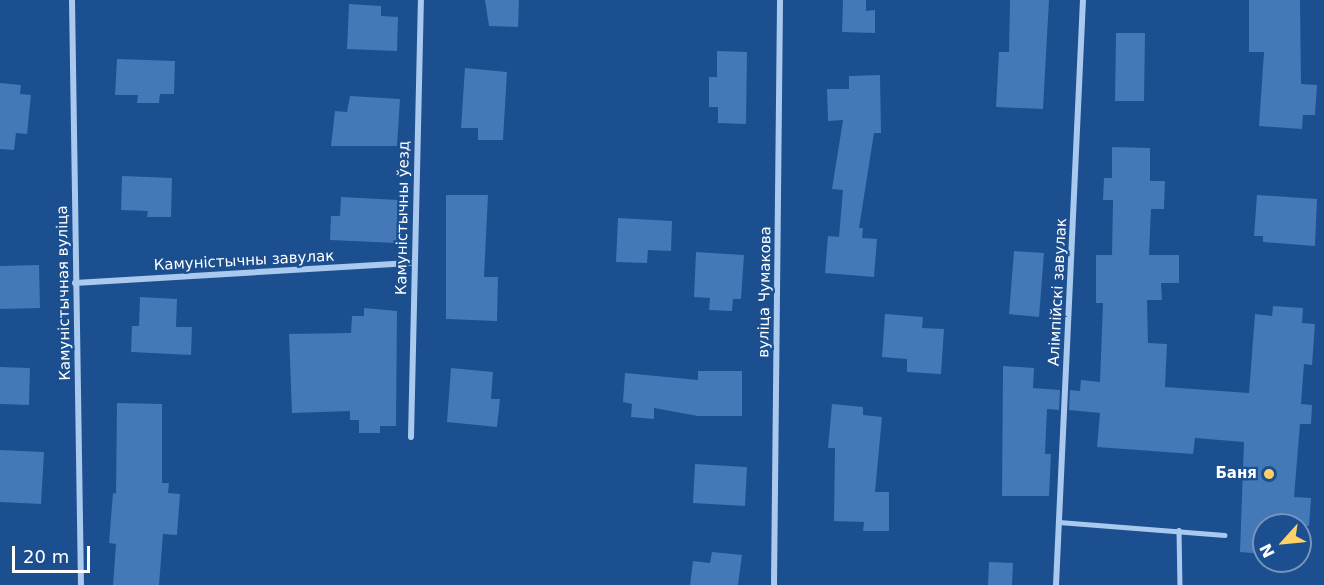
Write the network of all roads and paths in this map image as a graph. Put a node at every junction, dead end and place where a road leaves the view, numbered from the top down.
1 (72, 0) edge
2 (421, 0) edge
3 (780, 0) edge
4 (1083, 0) edge
5 (414, 263) junction
6 (75, 283) junction
7 (411, 437) dead end
8 (1059, 522) junction
9 (1179, 530) junction
10 (1224, 535) dead end
11 (81, 585) edge
12 (774, 585) edge
13 (1056, 585) edge
14 (1180, 585) edge

1 - 6 street, Камуністычная вуліца
2 - 5 street, Камуністычны ўезд
3 - 12 street, вуліца Чумакова
4 - 8 street, Алімпійскі завулак
5 - 6 street, Камуністычны завулак
5 - 7 street, Камуністычны ўезд
6 - 11 street, Камуністычная вуліца
8 - 9 lane
8 - 13 street, Алімпійскі завулак
9 - 10 lane
9 - 14 lane

